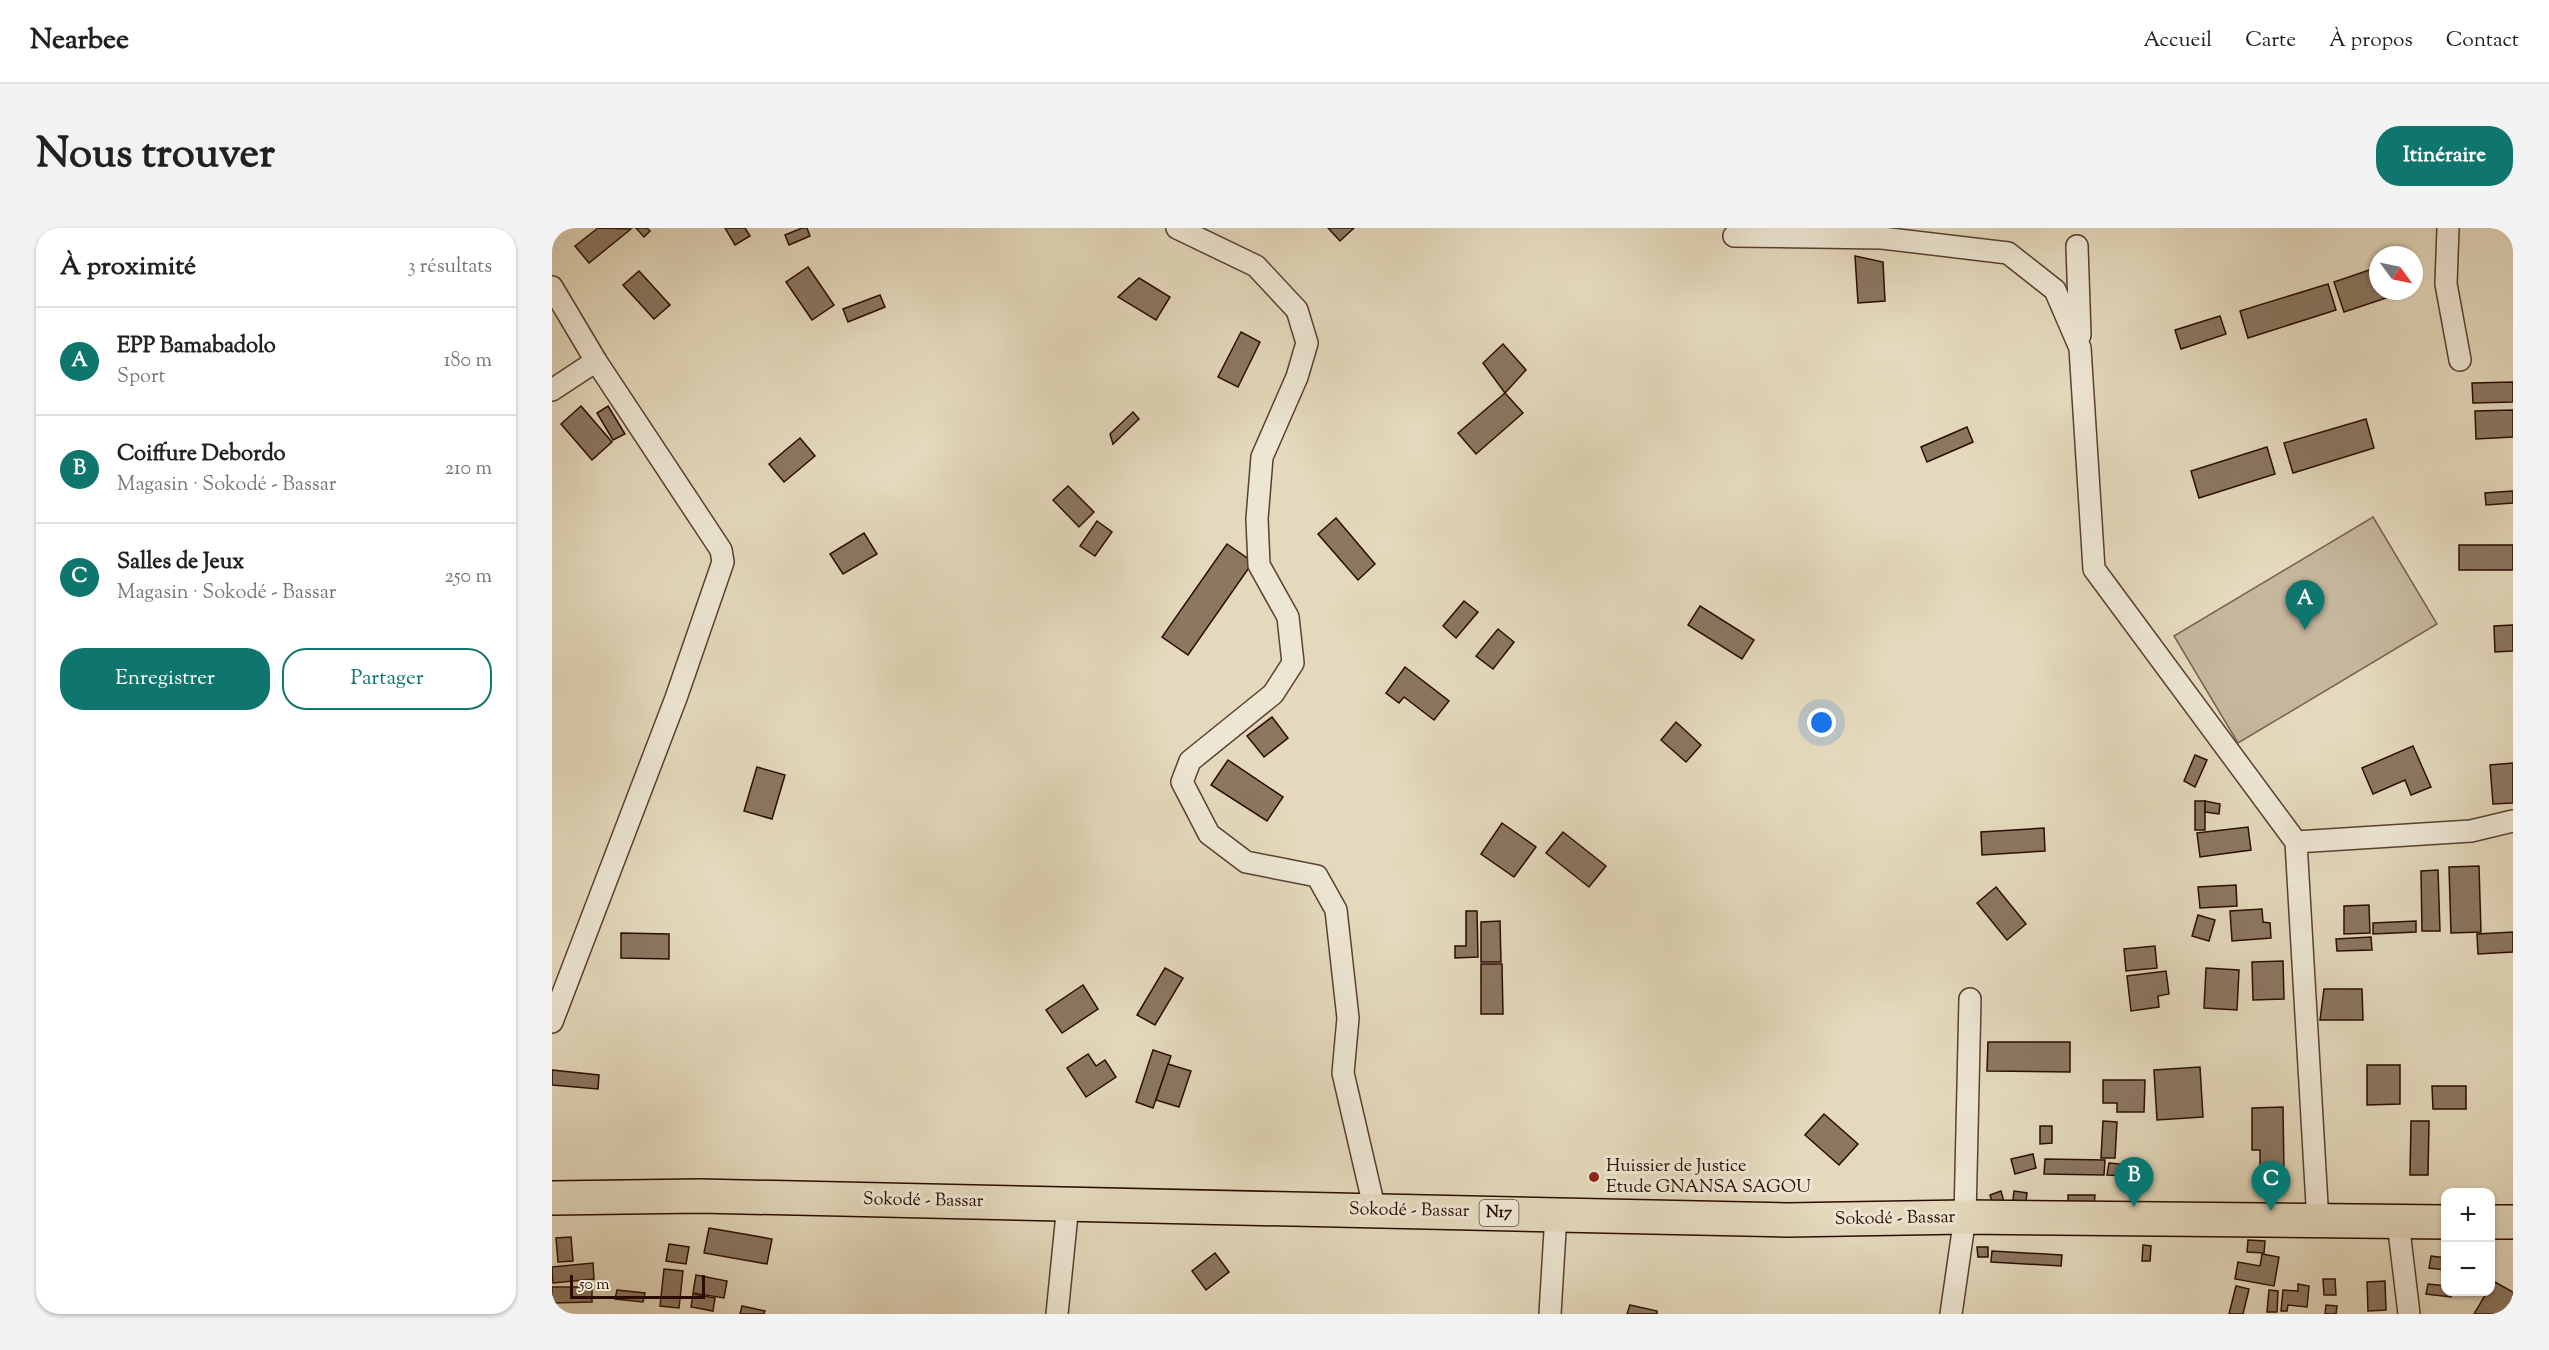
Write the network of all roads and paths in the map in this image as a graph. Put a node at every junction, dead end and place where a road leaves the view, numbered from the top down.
1 (1177, 228) edge
2 (2448, 228) edge
3 (1881, 233) edge
4 (1734, 236) dead end
5 (2077, 246) dead end
6 (552, 287) edge
7 (2080, 348) junction
8 (2460, 360) dead end
9 (596, 362) junction
10 (552, 390) edge
11 (2513, 821) edge
12 (2296, 842) junction
13 (1970, 999) dead end
14 (552, 1022) edge
15 (552, 1198) edge
16 (1068, 1204) junction
17 (1375, 1211) junction
18 (1556, 1214) junction
19 (1965, 1217) junction
20 (2318, 1222) junction
21 (2398, 1222) junction
22 (2441, 1222) edge
23 (2495, 1222) edge
24 (2513, 1222) edge
25 (1057, 1314) edge
26 (1550, 1314) edge
27 (1951, 1314) edge
28 (2409, 1314) edge

1 - 17 street
2 - 8 street
3 - 4 street
3 - 7 street
5 - 7 street
6 - 9 street
7 - 12 street
9 - 10 street
9 - 14 street
11 - 12 street
12 - 20 street
13 - 19 street
15 - 16 main road, Sokodé - Bassar / N17
16 - 17 main road, Sokodé - Bassar / N17
16 - 25 street
17 - 18 main road, Sokodé - Bassar / N17
18 - 19 main road, Sokodé - Bassar / N17
18 - 26 street
19 - 20 main road, Sokodé - Bassar / N17
19 - 27 street
20 - 21 main road, Sokodé - Bassar / N17
21 - 22 main road, Sokodé - Bassar / N17
21 - 28 street
23 - 24 main road

